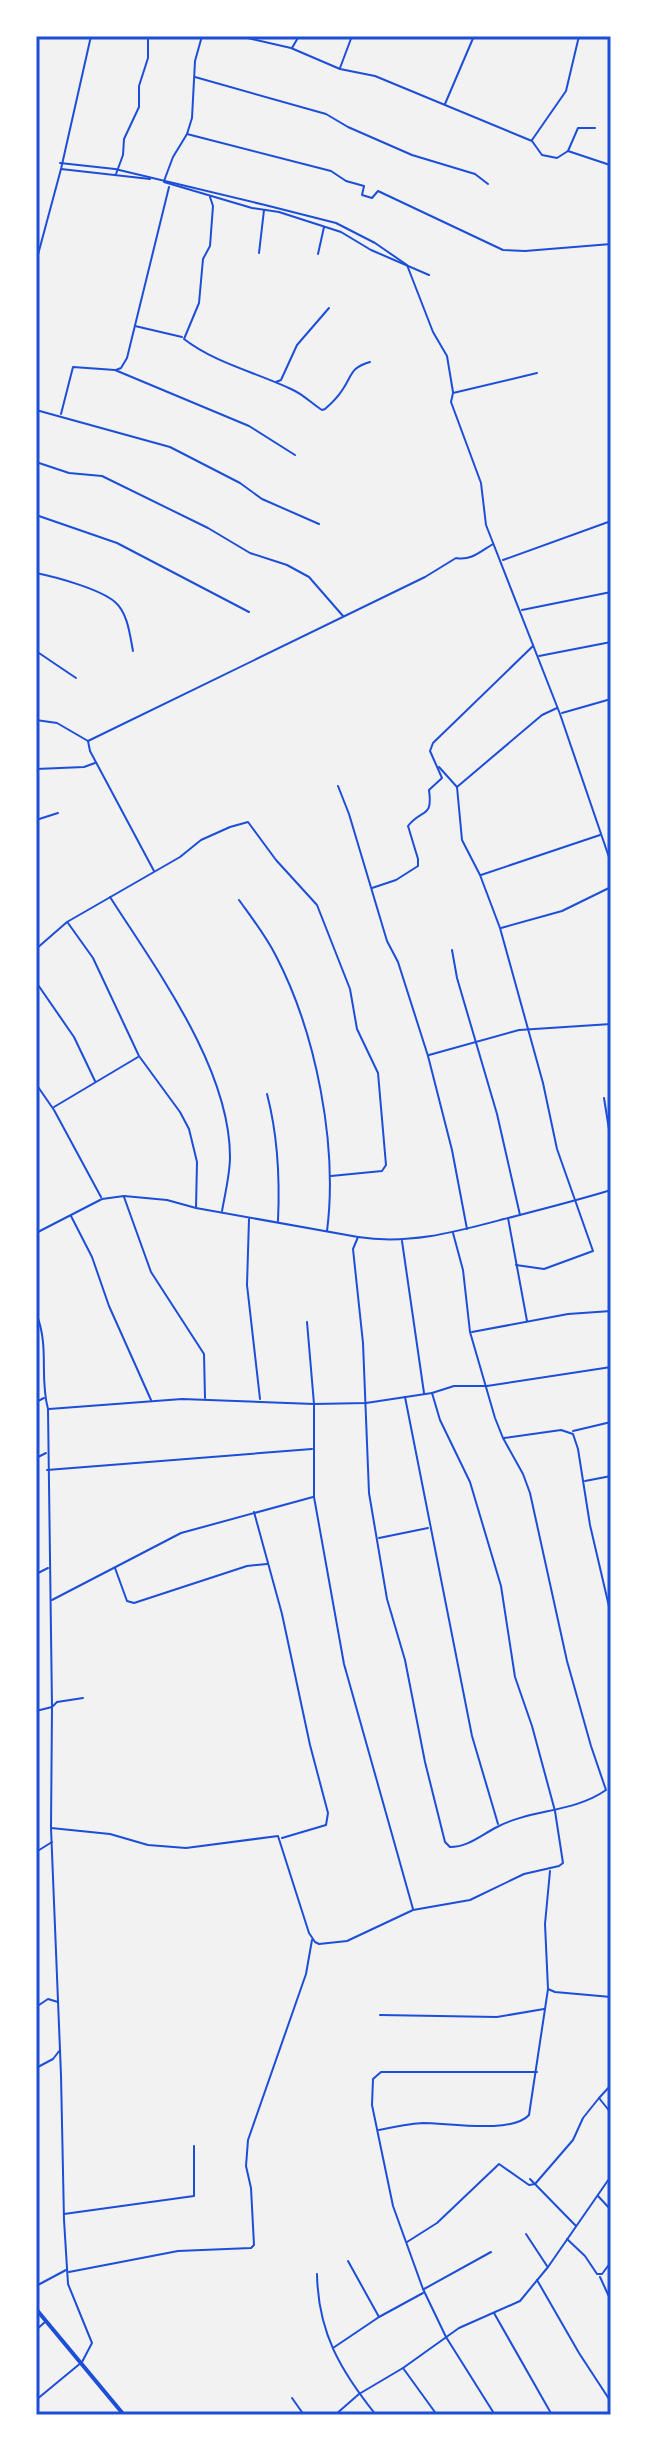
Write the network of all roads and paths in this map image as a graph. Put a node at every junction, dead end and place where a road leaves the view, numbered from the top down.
1 (91, 36) edge
2 (148, 36) edge
3 (202, 36) edge
4 (241, 36) edge
5 (299, 36) edge
6 (352, 36) edge
7 (474, 36) edge
8 (579, 36) edge
9 (291, 48) junction
10 (340, 69) junction
11 (195, 77) junction
12 (444, 105) junction
13 (595, 128) dead end
14 (187, 134) junction
15 (532, 141) junction
16 (568, 151) junction
17 (60, 163) dead end
18 (61, 169) junction
19 (115, 175) junction
20 (162, 180) junction
21 (611, 180) edge
22 (488, 184) dead end
23 (169, 185) junction
24 (209, 196) junction
25 (265, 205) junction
26 (323, 226) junction
27 (611, 244) edge
28 (259, 253) dead end
29 (318, 254) dead end
30 (36, 262) edge
31 (429, 275) dead end
32 (329, 308) dead end
33 (135, 326) junction
34 (184, 337) junction
35 (370, 362) dead end
36 (115, 370) junction
37 (537, 373) dead end
38 (275, 382) junction
39 (453, 393) junction
40 (36, 410) edge
41 (60, 415) junction
42 (295, 455) dead end
43 (36, 462) edge
44 (36, 515) edge
45 (611, 521) edge
46 (319, 524) dead end
47 (494, 543) junction
48 (501, 561) junction
49 (36, 573) edge
50 (611, 592) edge
51 (521, 610) junction
52 (249, 612) dead end
53 (343, 617) junction
54 (611, 642) edge
55 (534, 645) junction
56 (36, 651) edge
57 (133, 651) dead end
58 (538, 656) junction
59 (76, 678) dead end
60 (611, 699) edge
61 (558, 707) junction
62 (560, 714) junction
63 (36, 720) edge
64 (88, 741) junction
65 (96, 762) junction
66 (439, 767) junction
67 (36, 769) edge
68 (338, 786) dead end
69 (457, 787) junction
70 (58, 813) dead end
71 (36, 820) edge
72 (601, 835) junction
73 (611, 863) edge
74 (155, 872) junction
75 (480, 875) junction
76 (611, 887) edge
77 (370, 889) junction
78 (109, 896) junction
79 (239, 900) dead end
80 (67, 922) junction
81 (500, 928) junction
82 (36, 942) edge
83 (37, 948) edge
84 (452, 950) dead end
85 (36, 982) edge
86 (611, 1024) edge
87 (527, 1031) junction
88 (477, 1044) junction
89 (139, 1056) junction
90 (428, 1056) junction
91 (95, 1081) junction
92 (36, 1084) edge
93 (41, 1093) junction
94 (267, 1094) dead end
95 (37, 1096) edge
96 (604, 1098) dead end
97 (53, 1107) junction
98 (611, 1142) edge
99 (331, 1176) junction
100 (611, 1190) edge
101 (124, 1196) junction
102 (102, 1199) junction
103 (574, 1201) junction
104 (196, 1208) junction
105 (222, 1213) junction
106 (70, 1214) junction
107 (520, 1215) junction
108 (250, 1218) junction
109 (508, 1218) junction
110 (278, 1222) junction
111 (467, 1229) junction
112 (327, 1231) junction
113 (36, 1233) edge
114 (453, 1233) junction
115 (358, 1237) junction
116 (402, 1240) junction
117 (516, 1265) junction
118 (611, 1311) edge
119 (36, 1313) edge
120 (307, 1322) dead end
121 (528, 1322) junction
122 (470, 1332) junction
123 (611, 1367) edge
124 (487, 1386) junction
125 (432, 1393) junction
126 (424, 1394) junction
127 (405, 1397) junction
128 (45, 1398) junction
129 (206, 1399) junction
130 (151, 1401) junction
131 (260, 1401) junction
132 (36, 1402) edge
133 (366, 1403) junction
134 (314, 1404) junction
135 (48, 1409) junction
136 (611, 1422) edge
137 (571, 1431) junction
138 (503, 1438) junction
139 (313, 1449) junction
140 (47, 1452) junction
141 (36, 1458) edge
142 (47, 1470) junction
143 (611, 1476) edge
144 (584, 1481) junction
145 (314, 1497) junction
146 (254, 1512) junction
147 (429, 1528) junction
148 (378, 1538) junction
149 (267, 1564) dead end
150 (49, 1567) junction
151 (114, 1567) junction
152 (36, 1574) edge
153 (50, 1601) junction
154 (611, 1615) edge
155 (83, 1698) dead end
156 (52, 1707) junction
157 (36, 1711) edge
158 (609, 1790) edge
159 (555, 1811) junction
160 (499, 1825) junction
161 (51, 1828) junction
162 (280, 1839) junction
163 (53, 1841) junction
164 (36, 1852) edge
165 (550, 1868) junction
166 (413, 1910) junction
167 (312, 1939) junction
168 (548, 1989) junction
169 (611, 1997) edge
170 (59, 2002) junction
171 (36, 2007) edge
172 (545, 2009) junction
173 (380, 2015) dead end
174 (60, 2049) junction
175 (36, 2068) edge
176 (537, 2072) junction
177 (611, 2085) edge
178 (599, 2098) junction
179 (611, 2113) edge
180 (378, 2130) junction
181 (194, 2146) dead end
182 (611, 2176) edge
183 (530, 2179) dead end
184 (535, 2184) junction
185 (598, 2195) junction
186 (611, 2210) edge
187 (63, 2214) junction
188 (576, 2226) junction
189 (526, 2234) dead end
190 (567, 2239) junction
191 (406, 2242) junction
192 (491, 2252) dead end
193 (348, 2261) dead end
194 (611, 2262) edge
195 (548, 2267) junction
196 (67, 2271) junction
197 (317, 2274) dead end
198 (599, 2275) junction
199 (537, 2280) junction
200 (36, 2286) edge
201 (424, 2291) junction
202 (611, 2301) edge
203 (36, 2309) edge
204 (494, 2312) junction
205 (379, 2317) junction
206 (46, 2321) junction
207 (36, 2330) edge
208 (446, 2337) junction
209 (332, 2349) junction
210 (82, 2362) junction
211 (403, 2368) junction
212 (359, 2394) junction
213 (292, 2398) dead end
214 (36, 2400) edge
215 (611, 2402) edge
216 (124, 2415) edge
217 (304, 2415) edge
218 (335, 2415) edge
219 (376, 2415) edge
220 (437, 2415) edge
221 (495, 2415) edge
222 (552, 2415) edge

1 - 18 street
2 - 19 street
3 - 11 street
4 - 9 street
5 - 9 street
6 - 10 street
7 - 12 street
8 - 15 street
9 - 10 street
10 - 12 street
11 - 14 street
11 - 22 street
12 - 15 street
13 - 16 street
14 - 20 street
14 - 27 street
15 - 16 street
16 - 21 street
17 - 20 street
18 - 19 street
18 - 30 street
19 - 20 street
20 - 23 street
20 - 25 street
23 - 24 street
23 - 33 street
24 - 26 street
24 - 34 street
25 - 28 street
25 - 39 street
26 - 29 street
26 - 31 street
32 - 38 street
33 - 34 street
33 - 36 street
34 - 38 street
35 - 38 street
36 - 41 street
36 - 42 street
37 - 39 street
39 - 47 street
40 - 41 street
41 - 46 street
43 - 53 street
44 - 52 street
45 - 48 street
47 - 48 street
47 - 53 street
48 - 51 street
49 - 57 street
50 - 51 street
51 - 55 street
53 - 64 street
54 - 58 street
55 - 58 street
55 - 66 street
56 - 59 street
58 - 61 street
60 - 62 street
61 - 62 street
61 - 69 street
62 - 72 street
63 - 64 street
64 - 65 street
65 - 67 street
65 - 74 street
66 - 69 street
66 - 77 street
68 - 77 street
69 - 75 street
70 - 71 street
72 - 73 street
72 - 75 street
74 - 78 street
74 - 99 street
75 - 81 street
76 - 81 street
77 - 90 street
78 - 80 street
78 - 105 street
79 - 99 street
80 - 83 street
80 - 89 street
81 - 87 street
82 - 83 street
84 - 88 street
85 - 91 street
86 - 87 street
87 - 88 street
87 - 103 street
88 - 90 street
88 - 107 street
89 - 91 street
89 - 104 street
90 - 111 street
91 - 97 street
92 - 93 street
93 - 95 street
93 - 97 street
94 - 110 street
96 - 98 street
97 - 102 street
99 - 112 street
100 - 103 street
101 - 102 street
101 - 104 street
101 - 129 street
102 - 106 street
103 - 107 street
103 - 117 street
104 - 105 street
105 - 108 street
106 - 113 street
106 - 130 street
107 - 109 street
108 - 110 street
108 - 131 street
109 - 111 street
109 - 117 street
110 - 112 street
111 - 114 street
112 - 115 street
114 - 116 street
114 - 122 street
115 - 116 street
115 - 133 street
116 - 126 street
117 - 121 street
118 - 121 street
119 - 128 street
120 - 134 street
121 - 122 street
122 - 124 street
123 - 124 street
124 - 125 street
124 - 138 street
125 - 126 street
125 - 159 street
126 - 127 street
127 - 133 street
127 - 147 street
128 - 132 street
128 - 135 street
129 - 130 street
129 - 131 street
130 - 135 street
131 - 134 street
133 - 134 street
133 - 148 street
134 - 139 street
135 - 140 street
136 - 137 street
137 - 138 street
137 - 144 street
138 - 158 street
139 - 142 street
139 - 145 street
140 - 141 street
140 - 142 street
142 - 150 street
143 - 144 street
144 - 154 street
145 - 146 street
145 - 166 street
146 - 151 street
146 - 162 street
147 - 148 street
147 - 160 street
148 - 160 street
149 - 151 street
150 - 152 street
150 - 153 street
151 - 153 street
153 - 156 street
155 - 156 street
156 - 157 street
156 - 161 street
158 - 159 street
159 - 160 street
159 - 165 street
161 - 162 street
161 - 163 street
162 - 167 street
163 - 164 street
163 - 170 street
165 - 166 street
165 - 168 street
166 - 167 street
167 - 196 street
168 - 169 street
168 - 172 street
170 - 171 street
170 - 174 street
172 - 173 street
172 - 176 street
174 - 175 street
174 - 187 street
176 - 180 street
176 - 180 street
177 - 178 street
178 - 179 street
178 - 184 street
180 - 191 street
181 - 187 street
182 - 185 street
183 - 184 street
184 - 188 street
184 - 191 street
185 - 186 street
185 - 188 street
187 - 196 street
188 - 190 street
189 - 195 street
190 - 195 street
190 - 198 street
191 - 201 street
192 - 201 street
193 - 205 street
194 - 198 street
195 - 199 street
196 - 200 street
196 - 210 street
197 - 209 street
198 - 202 street
199 - 204 street
199 - 215 street
201 - 205 street
201 - 208 street
203 - 206 main road
204 - 208 street
204 - 222 street
205 - 209 street
206 - 207 street
206 - 210 main road
208 - 211 street
208 - 221 street
209 - 212 street
210 - 214 street
210 - 216 main road
211 - 212 street
211 - 220 street
212 - 218 street
212 - 219 street
213 - 217 street

